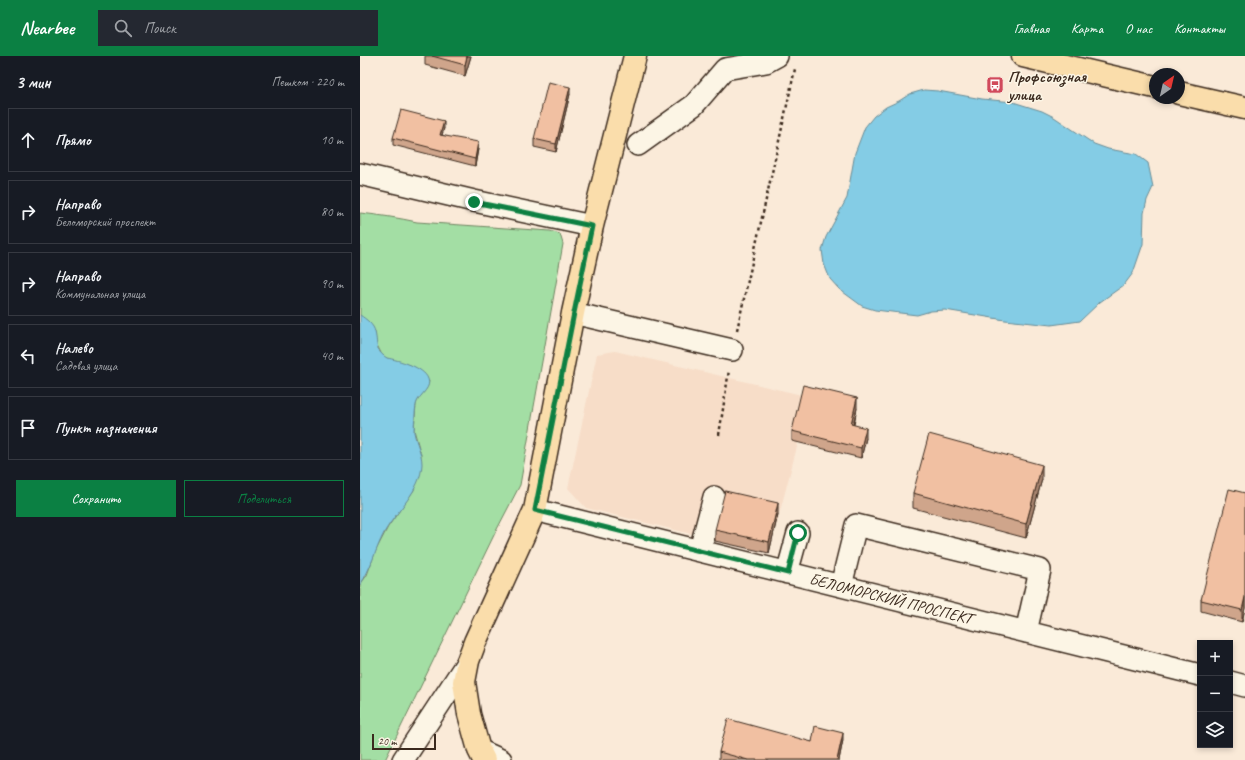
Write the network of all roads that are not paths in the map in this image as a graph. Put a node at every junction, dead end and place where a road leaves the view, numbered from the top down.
1 (635, 56) edge
2 (777, 56) edge
3 (1023, 56) edge
4 (1149, 86) edge
5 (1185, 94) edge
6 (1245, 108) edge
7 (638, 145) dead end
8 (360, 174) edge
9 (592, 226) junction
10 (574, 313) junction
11 (732, 350) road end
12 (714, 497) dead end
13 (535, 510) junction
14 (798, 533) dead end
15 (700, 550) junction
16 (788, 573) junction
17 (841, 586) junction
18 (1026, 632) junction
19 (468, 661) junction
20 (1197, 674) edge
21 (1233, 683) edge
22 (1245, 686) edge
23 (482, 755) edge
24 (403, 760) edge
25 (501, 760) edge

1 - 9 main road
2 - 7 street
3 - 4 main road
5 - 6 main road
8 - 9 street
9 - 10 main road
10 - 11 street
10 - 13 main road
12 - 15 street
13 - 15 street, БЕЛОМОРСКИЙ ПРОСПЕКТ
13 - 19 main road
14 - 16 street
15 - 16 street, БЕЛОМОРСКИЙ ПРОСПЕКТ
16 - 17 street, БЕЛОМОРСКИЙ ПРОСПЕКТ
17 - 18 street, БЕЛОМОРСКИЙ ПРОСПЕКТ
17 - 18 street
18 - 20 street, БЕЛОМОРСКИЙ ПРОСПЕКТ
19 - 23 main road
19 - 24 street
21 - 22 street
23 - 25 street

